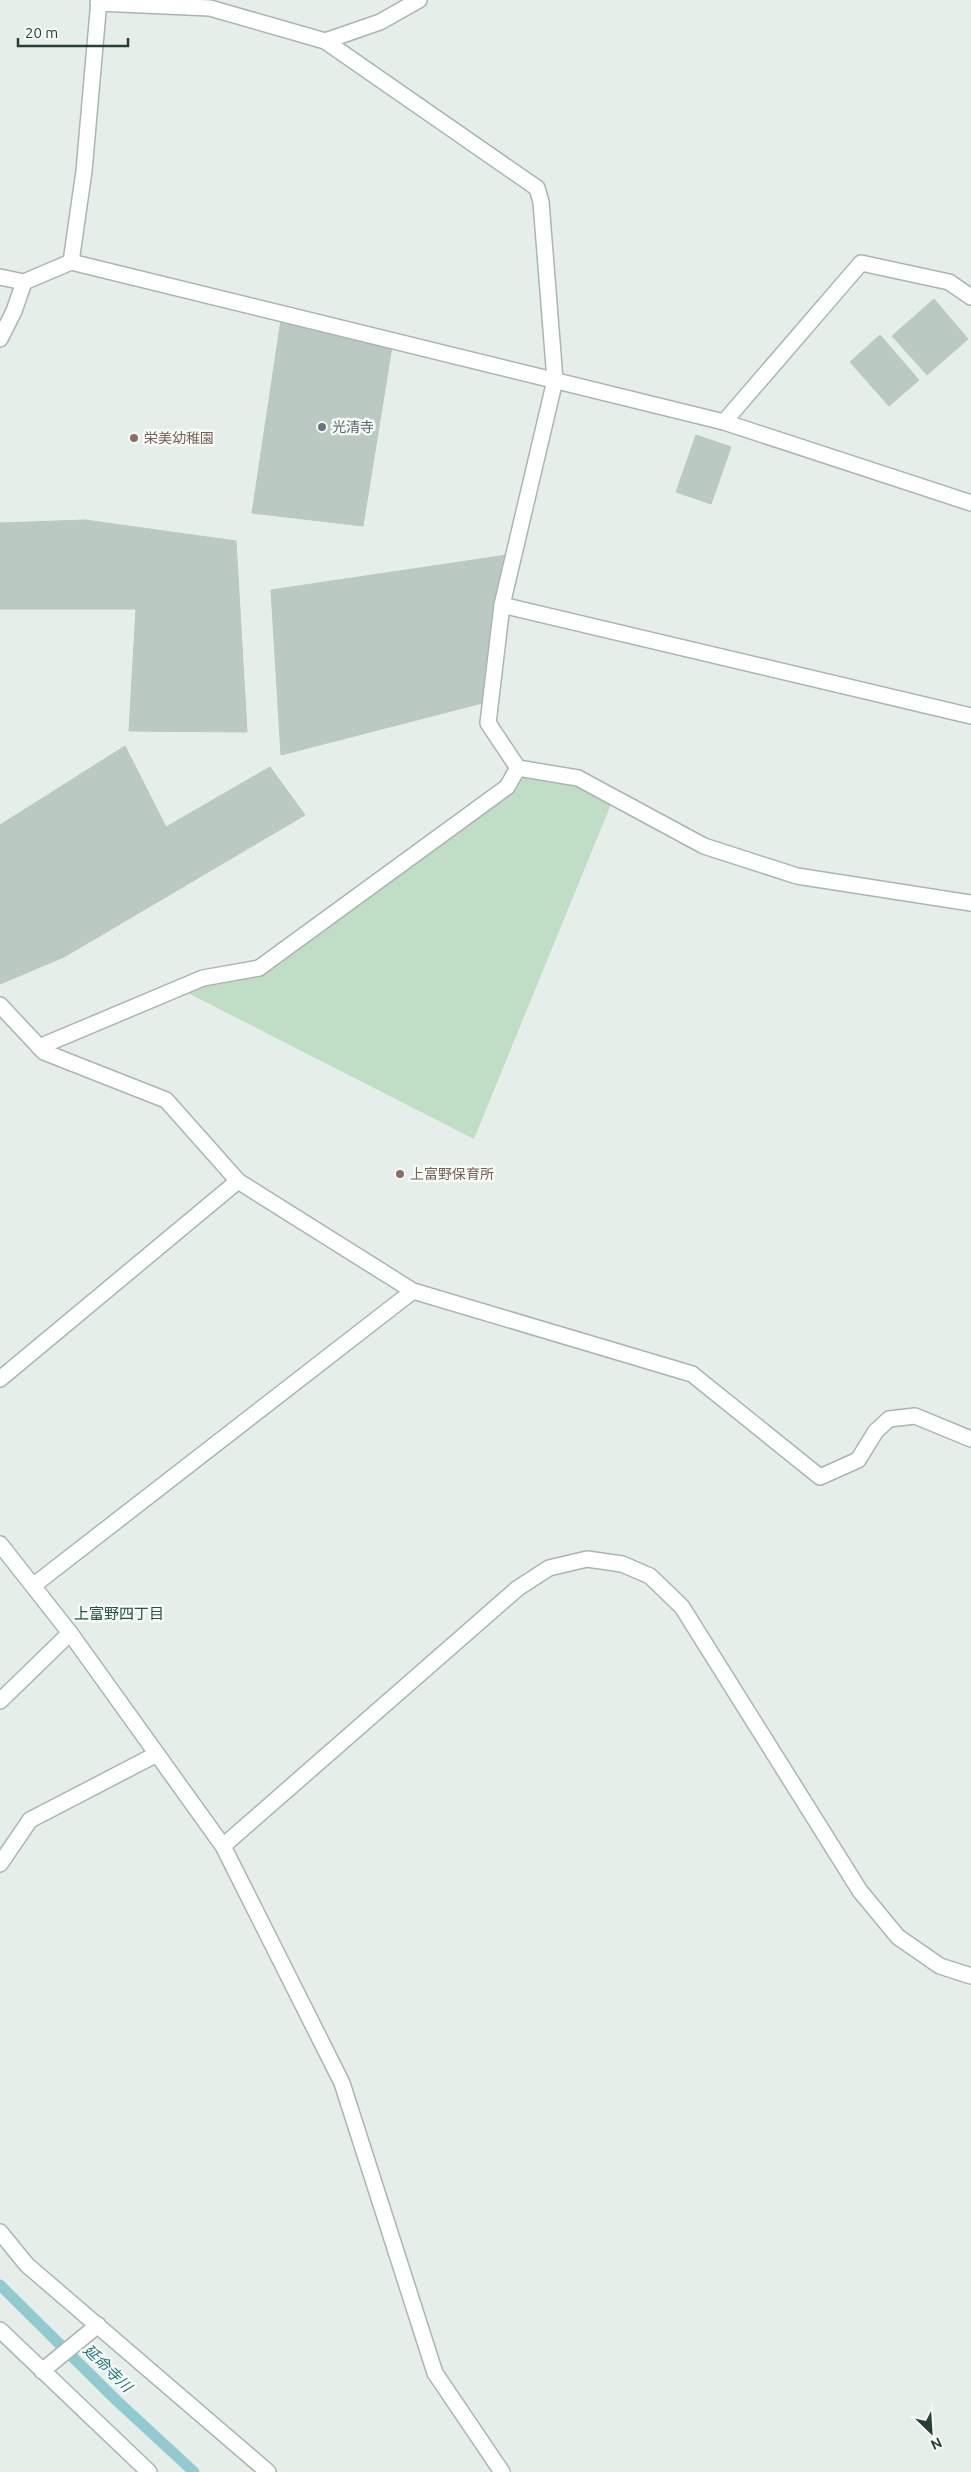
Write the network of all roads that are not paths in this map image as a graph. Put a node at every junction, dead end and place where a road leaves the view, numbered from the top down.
1 (419, 0) edge
2 (99, 1) edge
3 (325, 42) junction
4 (71, 262) junction
5 (0, 277) edge
6 (24, 282) junction
7 (971, 297) edge
8 (0, 339) edge
9 (555, 380) junction
10 (724, 422) junction
11 (971, 503) edge
12 (502, 604) junction
13 (971, 716) edge
14 (518, 768) junction
15 (971, 903) edge
16 (0, 1005) edge
17 (39, 1047) junction
18 (238, 1181) junction
19 (413, 1291) junction
20 (0, 1379) edge
21 (971, 1439) edge
22 (0, 1544) edge
23 (34, 1585) junction
24 (70, 1633) junction
25 (0, 1700) edge
26 (156, 1754) junction
27 (223, 1846) junction
28 (0, 1864) edge
29 (971, 1976) edge
30 (0, 2232) edge
31 (98, 2325) junction
32 (0, 2330) edge
33 (42, 2371) junction
34 (149, 2472) edge
35 (268, 2472) edge
36 (502, 2472) edge

1 - 3 street
2 - 3 street
2 - 4 street
3 - 9 street
4 - 6 street
4 - 9 street
5 - 6 street
6 - 8 street
7 - 10 street
9 - 10 street
9 - 12 street
10 - 11 street
12 - 13 street
12 - 14 street
14 - 15 street
14 - 17 street
16 - 17 street
17 - 18 street
18 - 19 street
18 - 20 street
19 - 21 street
19 - 23 street
22 - 23 street
23 - 24 street
24 - 25 street
24 - 26 street
26 - 27 street
26 - 28 street
27 - 29 street
27 - 36 street
30 - 31 street
31 - 33 street
31 - 35 street
32 - 33 street
33 - 34 street

